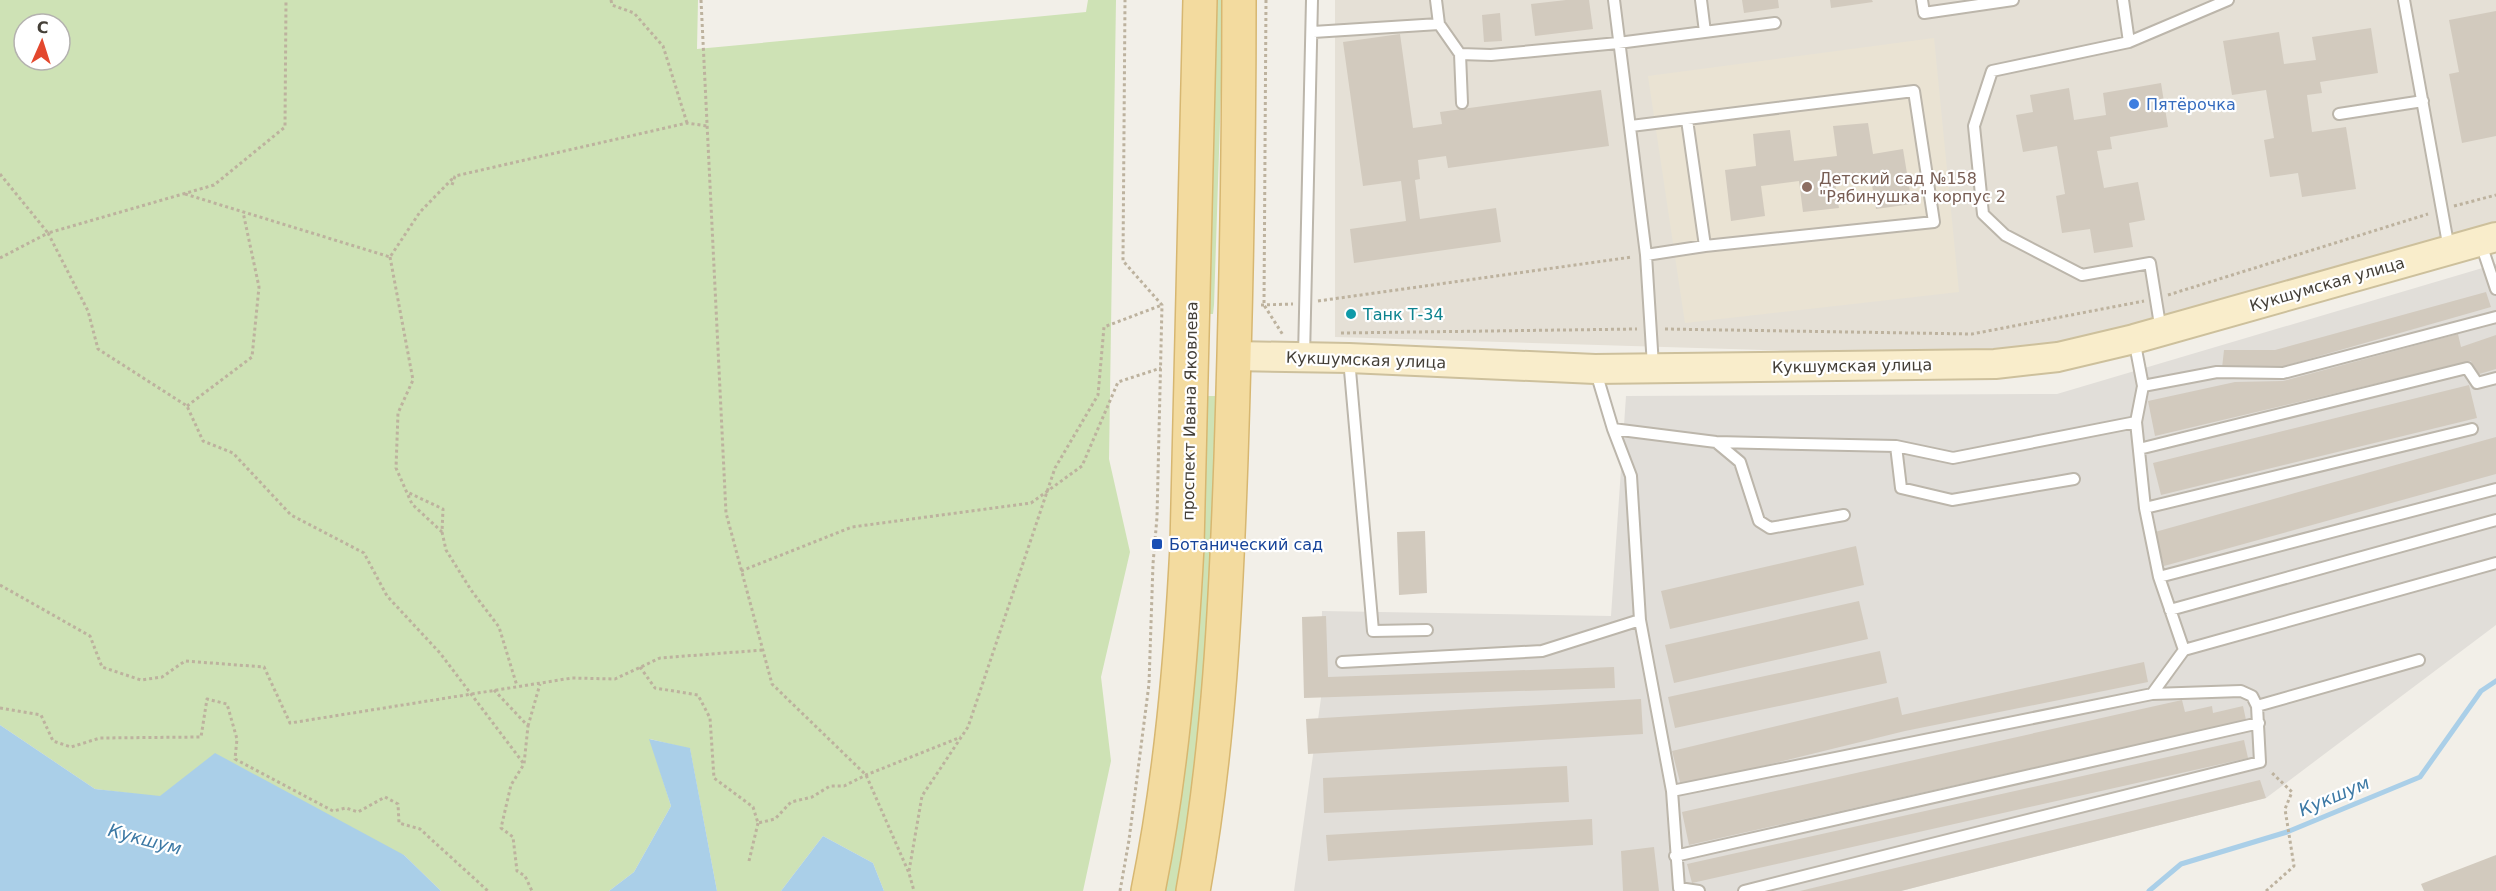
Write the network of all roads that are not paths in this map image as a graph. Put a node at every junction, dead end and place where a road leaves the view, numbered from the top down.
1 (1200, 0) edge
2 (1239, 0) edge
3 (1312, 0) edge
4 (1436, 0) edge
5 (1614, 0) edge
6 (1701, 0) edge
7 (1922, 0) edge
8 (2013, 0) edge
9 (2123, 0) edge
10 (2228, 0) edge
11 (2404, 0) edge
12 (1775, 23) dead end
13 (1438, 24) junction
14 (1312, 32) junction
15 (1705, 32) junction
16 (2129, 42) junction
17 (1618, 43) junction
18 (1460, 54) junction
19 (2423, 101) junction
20 (1462, 102) dead end
21 (2339, 114) dead end
22 (1687, 120) junction
23 (1631, 126) junction
24 (2488, 239) edge
25 (1705, 246) junction
26 (2449, 249) junction
27 (1646, 255) junction
28 (2496, 289) edge
29 (2496, 317) edge
30 (2161, 331) junction
31 (2134, 339) junction
32 (1305, 345) junction
33 (1345, 346) junction
34 (1234, 356) junction
35 (1176, 362) junction
36 (1595, 369) junction
37 (1653, 370) junction
38 (2496, 378) edge
39 (2143, 386) junction
40 (2136, 422) junction
41 (1613, 429) junction
42 (2472, 429) dead end
43 (1716, 442) junction
44 (1896, 446) junction
45 (2139, 449) junction
46 (2073, 480) dead end
47 (2496, 489) edge
48 (2145, 508) junction
49 (1844, 515) dead end
50 (2496, 520) edge
51 (2496, 563) edge
52 (2159, 577) junction
53 (2169, 610) junction
54 (1640, 620) junction
55 (1427, 630) dead end
56 (2184, 650) junction
57 (2419, 660) dead end
58 (1342, 662) dead end
59 (2152, 694) junction
60 (2257, 706) junction
61 (2259, 723) junction
62 (1672, 791) junction
63 (1675, 856) junction
64 (1148, 891) edge
65 (1193, 891) edge
66 (1700, 891) edge
67 (1744, 891) edge

1 - 35 main road, проспект Ивана Яковлева
2 - 34 main road
3 - 14 lane
4 - 13 lane
5 - 17 lane
6 - 15 lane
7 - 8 lane
9 - 16 lane
10 - 16 lane
11 - 19 lane
12 - 15 lane
13 - 14 lane
13 - 18 lane
14 - 32 lane
15 - 17 lane
16 - 30 lane
17 - 18 lane
17 - 23 lane
18 - 20 lane
19 - 21 lane
19 - 26 lane
22 - 23 lane
22 - 25 lane
22 - 25 lane
23 - 27 lane
24 - 26 street, Кукшумская улица
24 - 28 lane
25 - 27 lane
26 - 30 street, Кукшумская улица
27 - 37 lane
29 - 39 lane
30 - 31 street, Кукшумская улица
31 - 37 street, Кукшумская улица
31 - 39 lane
32 - 33 street, Кукшумская улица
32 - 34 street, Кукшумская улица
33 - 36 street, Кукшумская улица
33 - 55 lane
34 - 35 main road, Кукшумская улица
34 - 65 main road
35 - 64 main road, проспект Ивана Яковлева
36 - 37 street, Кукшумская улица
36 - 41 lane
38 - 45 lane
39 - 40 lane
40 - 44 lane
40 - 45 lane
41 - 43 lane
41 - 54 lane
42 - 48 lane
43 - 44 lane
43 - 49 lane
44 - 46 lane
45 - 48 lane
47 - 52 lane
48 - 52 lane
50 - 53 lane
51 - 56 lane
52 - 53 lane
53 - 56 lane
54 - 58 lane
54 - 62 lane
56 - 59 lane
57 - 60 lane
59 - 60 lane
59 - 62 lane
60 - 61 lane
61 - 63 lane
61 - 67 lane
62 - 63 lane
63 - 66 lane

